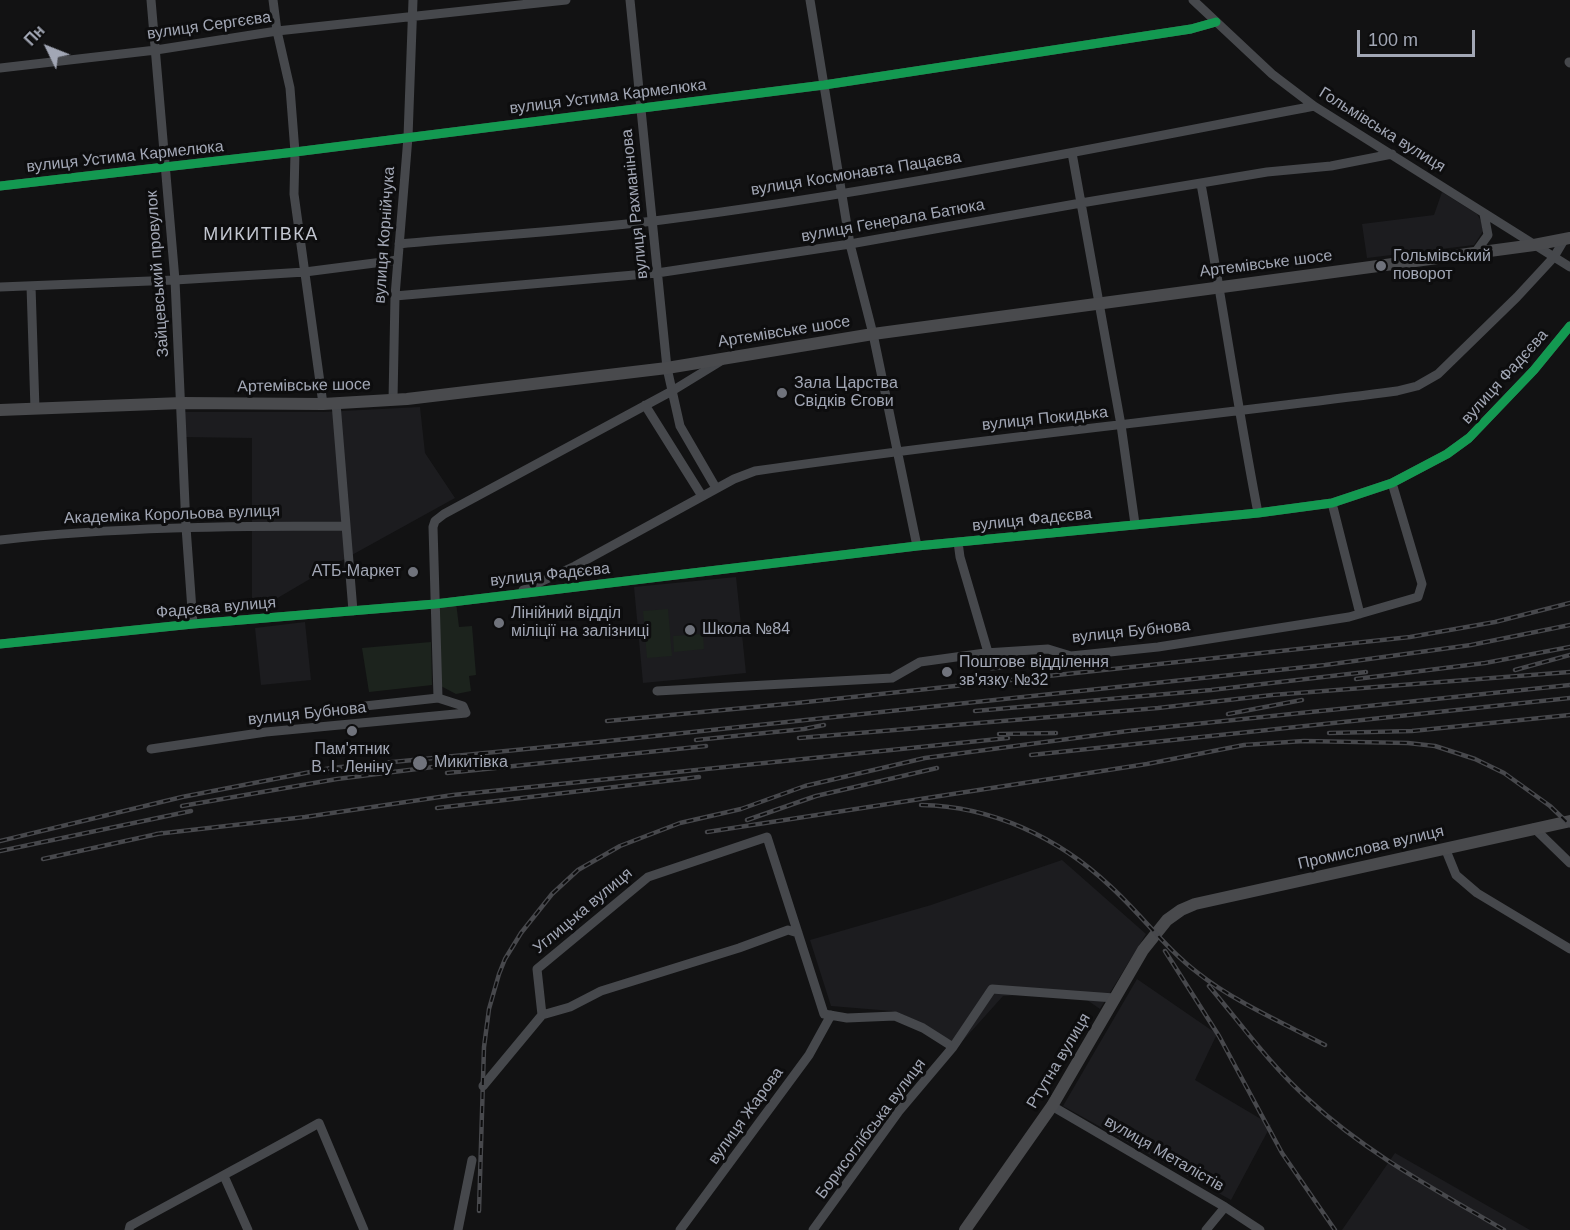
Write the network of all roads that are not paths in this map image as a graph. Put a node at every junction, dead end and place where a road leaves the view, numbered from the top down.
1 (151, 0) edge
2 (273, 0) edge
3 (413, 0) edge
4 (566, 0) edge
5 (630, 0) edge
6 (810, 0) edge
7 (1193, 0) edge
8 (413, 15) junction
9 (1216, 22) junction
10 (277, 31) junction
11 (156, 50) junction
12 (0, 68) edge
13 (824, 85) junction
14 (1314, 106) junction
15 (641, 109) junction
16 (408, 137) junction
17 (295, 152) junction
18 (1072, 153) junction
19 (1392, 154) junction
20 (166, 167) junction
21 (1202, 184) junction
22 (0, 186) edge
23 (841, 193) junction
24 (1081, 203) junction
25 (1484, 214) junction
26 (653, 221) junction
27 (1567, 239) edge
28 (399, 244) junction
29 (850, 244) junction
30 (1534, 246) junction
31 (1475, 253) junction
32 (1554, 257) junction
33 (398, 260) junction
34 (1570, 267) edge
35 (305, 272) junction
36 (657, 273) junction
37 (175, 280) junction
38 (31, 286) junction
39 (0, 287) edge
40 (1220, 287) junction
41 (395, 296) junction
42 (1100, 303) junction
43 (1570, 326) edge
44 (873, 334) junction
45 (725, 358) junction
46 (667, 368) junction
47 (672, 391) junction
48 (393, 400) junction
49 (182, 403) junction
50 (336, 403) junction
51 (322, 404) junction
52 (645, 405) junction
53 (35, 409) junction
54 (0, 410) edge
55 (1238, 412) junction
56 (1121, 425) junction
57 (896, 451) junction
58 (1392, 483) junction
59 (716, 488) junction
60 (702, 496) junction
61 (1332, 503) junction
62 (1258, 513) junction
63 (1135, 524) junction
64 (346, 526) junction
65 (186, 527) junction
66 (0, 540) edge
67 (958, 542) junction
68 (917, 546) junction
69 (516, 593) junction
70 (435, 604) junction
71 (353, 611) junction
72 (1360, 614) junction
73 (193, 624) junction
74 (0, 644) edge
75 (990, 653) junction
76 (1012, 664) dead end
77 (657, 691) dead end
78 (438, 698) junction
79 (365, 706) dead end
80 (151, 749) dead end
81 (1570, 821) edge
82 (1534, 828) junction
83 (1445, 848) junction
84 (1570, 863) edge
85 (1180, 910) joint
86 (798, 933) junction
87 (1570, 949) edge
88 (1114, 998) junction
89 (542, 1015) junction
90 (827, 1015) junction
91 (953, 1047) junction
92 (483, 1086) dead end
93 (1052, 1106) junction
94 (472, 1160) dead end
95 (224, 1176) junction
96 (1225, 1207) junction
97 (129, 1230) edge
98 (248, 1230) edge
99 (364, 1230) edge
100 (458, 1230) edge
101 (680, 1230) edge
102 (813, 1230) edge
103 (965, 1230) edge
104 (1206, 1230) edge
105 (1260, 1230) edge

1 - 11 street, Зайцевський провулок
2 - 10 street
3 - 8 street, вулиця Корнійчука
4 - 8 street, вулиця Сергєєва
5 - 15 street, вулиця Рахманінова
6 - 13 street
7 - 9 street, Гольмівська вулиця
8 - 10 street, вулиця Сергєєва
8 - 16 street, вулиця Корнійчука
9 - 13 street, вулиця Устима Кармелюка
9 - 14 street, Гольмівська вулиця
10 - 11 street, вулиця Сергєєва
10 - 17 street
11 - 12 street, вулиця Сергєєва
11 - 20 street, Зайцевський провулок
13 - 15 street, вулиця Устима Кармелюка
13 - 23 street
14 - 18 street, вулиця Космонавта Пацаєва
14 - 19 street, Гольмівська вулиця
15 - 16 street, вулиця Устима Кармелюка
15 - 26 street, вулиця Рахманінова
16 - 17 street, вулиця Устима Кармелюка
16 - 28 street, вулиця Корнійчука
17 - 20 street, вулиця Устима Кармелюка
17 - 35 street
18 - 23 street, вулиця Космонавта Пацаєва
18 - 24 street
19 - 21 street, вулиця Генерала Батюка
19 - 25 street, Гольмівська вулиця
20 - 22 street, вулиця Устима Кармелюка
20 - 37 street, Зайцевський провулок
21 - 24 street, вулиця Генерала Батюка
21 - 40 street
23 - 26 street, вулиця Космонавта Пацаєва
23 - 29 street
24 - 29 street, вулиця Генерала Батюка
24 - 42 street
25 - 30 street, Гольмівська вулиця
25 - 31 street
26 - 28 street, вулиця Космонавта Пацаєва
26 - 36 street, вулиця Рахманінова
27 - 30 main road, Артемівське шосе
27 - 32 street, вулиця Покидька
28 - 33 street, вулиця Корнійчука
29 - 36 street, вулиця Генерала Батюка
29 - 44 street
30 - 31 main road, Артемівське шосе
30 - 32 street, Гольмівська вулиця
31 - 40 main road, Артемівське шосе
32 - 34 street, Гольмівська вулиця
32 - 55 street, вулиця Покидька
33 - 35 street
33 - 41 street, вулиця Корнійчука
35 - 37 street
35 - 51 street
36 - 41 street, вулиця Генерала Батюка
36 - 46 street, вулиця Рахманінова
37 - 38 street
37 - 49 street, Зайцевський провулок
38 - 39 street
38 - 53 street
40 - 42 main road, Артемівське шосе
40 - 55 street
41 - 48 street, вулиця Корнійчука
42 - 44 main road, Артемівське шосе
42 - 56 street
43 - 58 street, вулиця Фадєєва
44 - 45 main road, Артемівське шосе
44 - 57 street
45 - 46 main road, Артемівське шосе
45 - 47 street
46 - 47 street, вулиця Рахманінова
46 - 48 main road, Артемівське шосе
47 - 52 street
47 - 59 street, вулиця Рахманінова
48 - 50 main road, Артемівське шосе
49 - 51 main road, Артемівське шосе
49 - 53 main road, Артемівське шосе
49 - 65 street, Зайцевський провулок
50 - 51 main road, Артемівське шосе
50 - 64 street
52 - 60 street
52 - 70 street
53 - 54 main road, Артемівське шосе
55 - 56 street, вулиця Покидька
55 - 62 street
56 - 57 street, вулиця Покидька
56 - 63 street
57 - 59 street, вулиця Покидька
57 - 68 street
58 - 61 street, вулиця Фадєєва
58 - 72 street, вулиця Бубнова
59 - 60 street, вулиця Покидька
60 - 69 street, вулиця Покидька
61 - 62 street, вулиця Фадєєва
61 - 72 street
62 - 63 street, вулиця Фадєєва
63 - 67 street, вулиця Фадєєва
64 - 65 street, Академіка Корольова вулиця
64 - 71 street
65 - 66 street, Академіка Корольова вулиця
65 - 73 street, Зайцевський провулок
67 - 68 street, вулиця Фадєєва
67 - 75 street
68 - 69 street, вулиця Фадєєва
69 - 70 street, вулиця Фадєєва
70 - 71 street, Фадєєва вулиця
70 - 78 street
71 - 73 street, Фадєєва вулиця
72 - 75 street, вулиця Бубнова
73 - 74 street, Фадєєва вулиця
75 - 76 street
75 - 77 street, вулиця Бубнова
78 - 79 street
78 - 80 street, вулиця Бубнова
81 - 82 main road, Промислова вулиця
82 - 83 main road, Промислова вулиця
82 - 84 street
83 - 85 main road, Промислова вулиця
83 - 87 street
85 - 88 main road, Ртутна вулиця
86 - 89 street
86 - 89 street, Углицька вулиця
86 - 90 street, Углицька вулиця
88 - 91 street, Борисоглібська вулиця
88 - 93 main road, Ртутна вулиця
89 - 92 street
90 - 91 street
90 - 101 street, вулиця Жарова
91 - 102 street, Борисоглібська вулиця
93 - 96 street, вулиця Металістів
93 - 103 main road, Ртутна вулиця
94 - 100 street
95 - 97 street
95 - 98 street
95 - 99 street
96 - 104 street
96 - 105 street, вулиця Металістів

